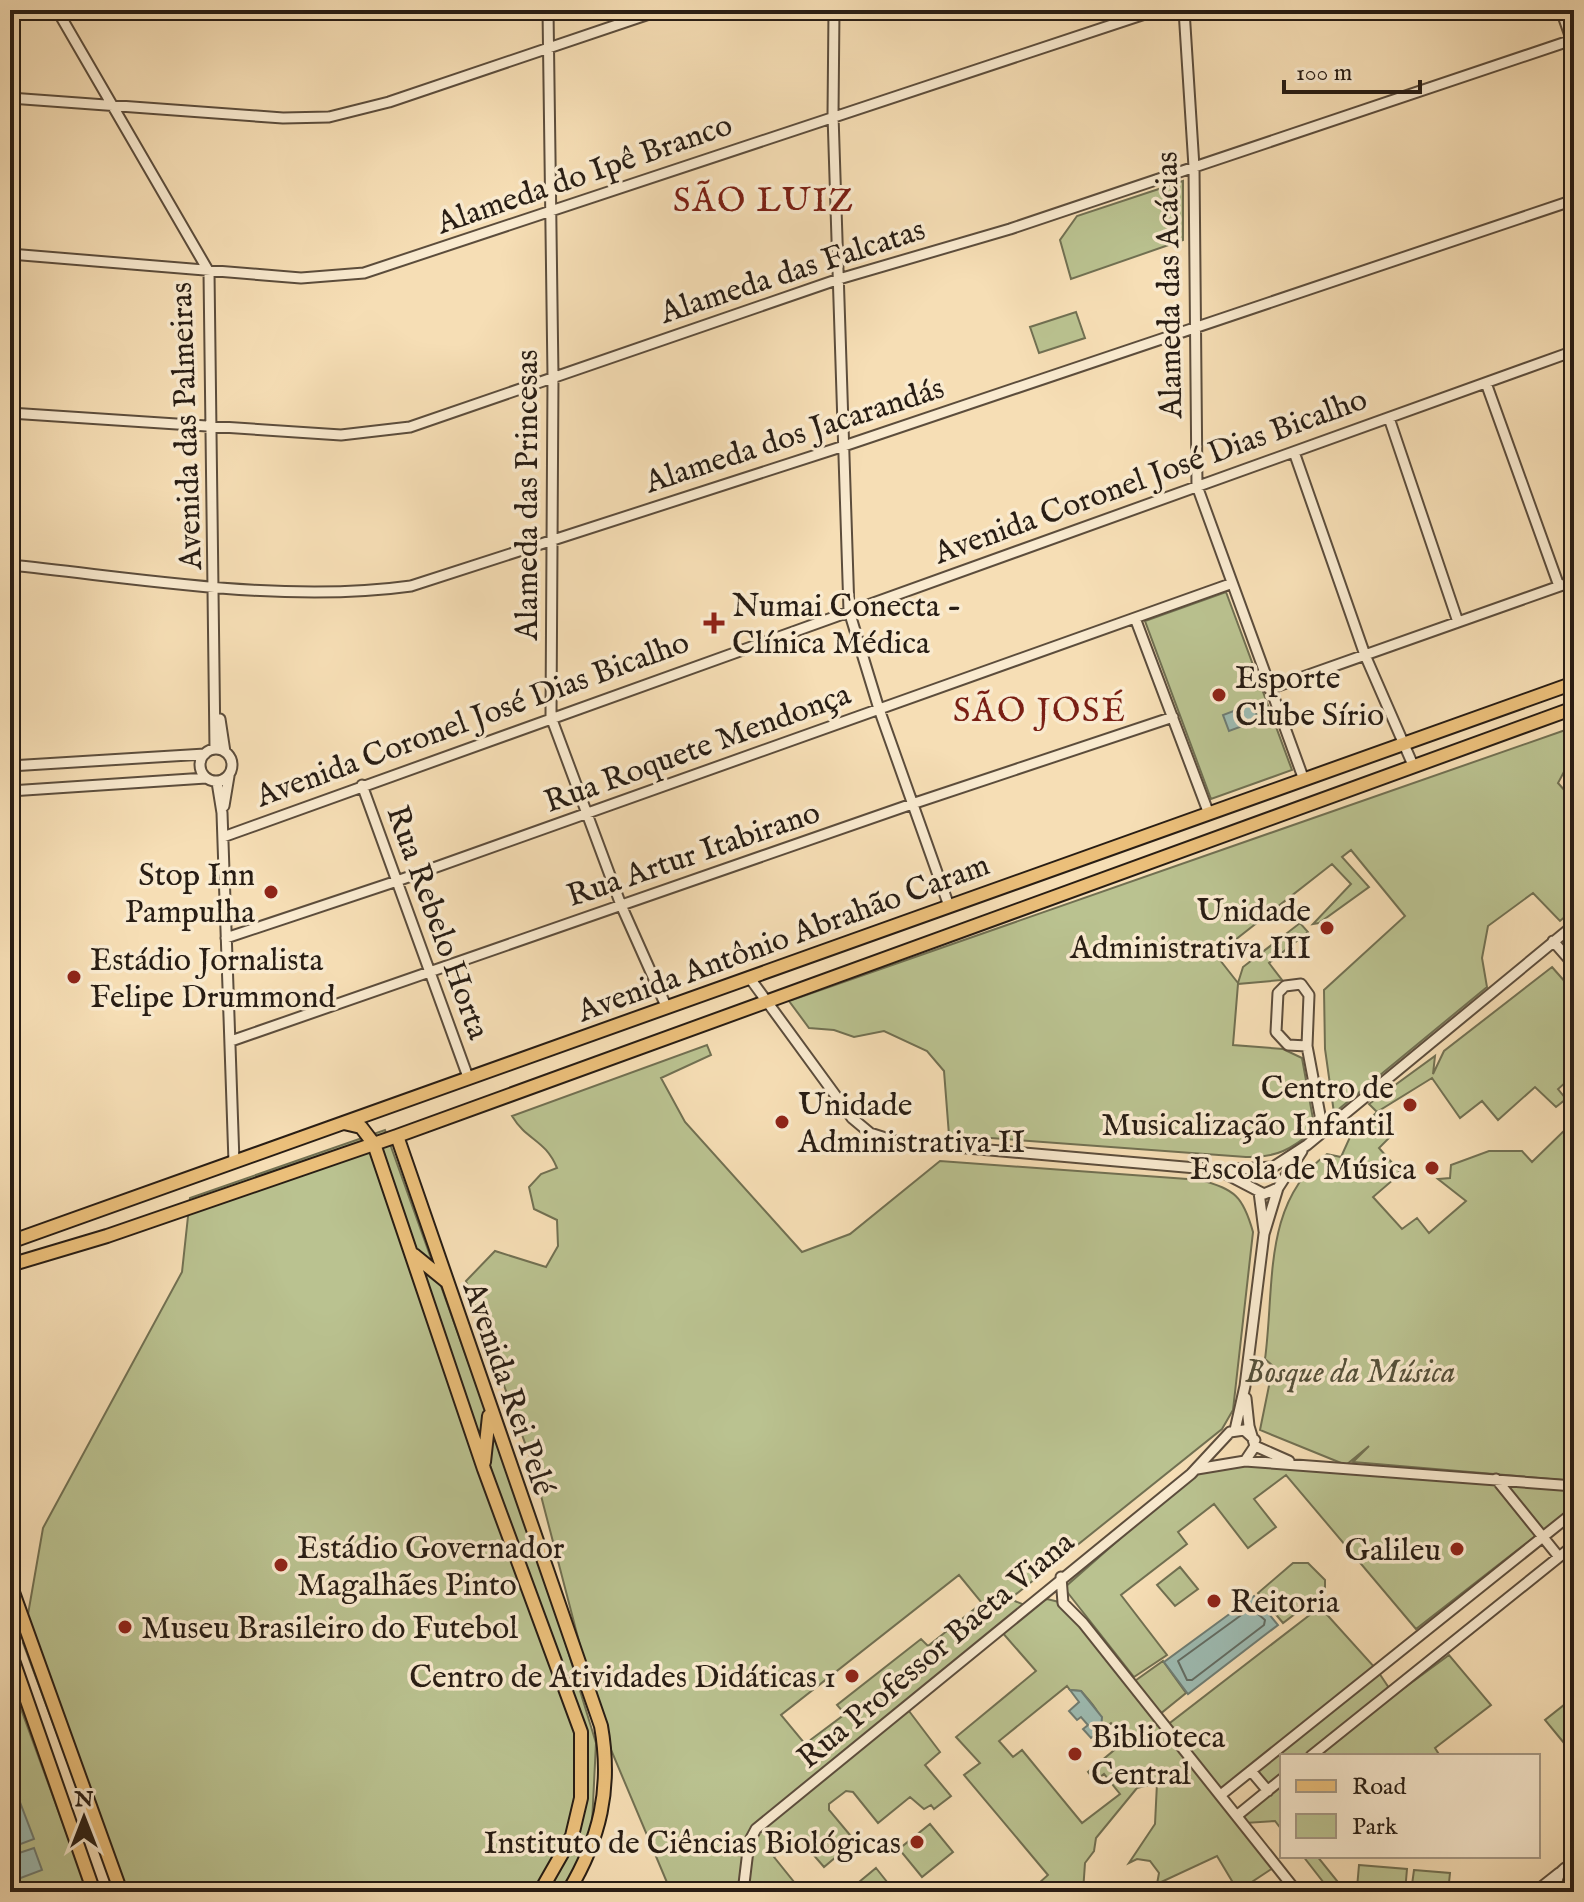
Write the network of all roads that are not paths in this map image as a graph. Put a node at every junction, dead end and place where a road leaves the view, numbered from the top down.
1 (57, 10) edge
2 (548, 10) edge
3 (661, 10) edge
4 (834, 10) edge
5 (1157, 10) edge
6 (1184, 10) edge
7 (1561, 10) edge
8 (1573, 44) edge
9 (549, 48) junction
10 (10, 98) edge
11 (113, 106) junction
12 (833, 115) junction
13 (1194, 167) junction
14 (1574, 200) edge
15 (550, 213) junction
16 (10, 254) edge
17 (209, 272) junction
18 (839, 279) junction
19 (1194, 329) junction
20 (1574, 351) edge
21 (553, 376) junction
22 (1486, 383) junction
23 (10, 413) edge
24 (1389, 418) junction
25 (213, 429) junction
26 (844, 446) junction
27 (1294, 452) junction
28 (1197, 486) junction
29 (553, 540) junction
30 (10, 565) edge
31 (1574, 581) edge
32 (1230, 584) junction
33 (216, 586) junction
34 (1559, 586) junction
35 (849, 611) junction
36 (1135, 618) junction
37 (1458, 622) junction
38 (1365, 655) junction
39 (1574, 683) edge
40 (1269, 689) junction
41 (1574, 708) edge
42 (879, 709) junction
43 (551, 717) junction
44 (1173, 717) junction
45 (1405, 743) junction
46 (215, 752) junction
47 (1413, 765) junction
48 (10, 766) edge
49 (229, 776) junction
50 (206, 778) junction
51 (1304, 780) junction
52 (217, 782) junction
53 (362, 785) junction
54 (10, 791) edge
55 (912, 804) junction
56 (222, 813) junction
57 (588, 814) junction
58 (1209, 814) junction
59 (223, 833) junction
60 (1077, 860) junction
61 (397, 881) junction
62 (1086, 883) junction
63 (621, 905) junction
64 (949, 906) junction
65 (1574, 925) edge
66 (226, 938) junction
67 (1553, 941) junction
68 (1574, 965) edge
69 (429, 973) junction
70 (749, 977) junction
71 (766, 1002) junction
72 (666, 1006) junction
73 (231, 1041) junction
74 (1307, 1046) junction
75 (468, 1077) junction
76 (342, 1122) junction
77 (1323, 1131) junction
78 (397, 1136) junction
79 (374, 1144) junction
80 (1307, 1145) junction
81 (234, 1162) junction
82 (1259, 1167) junction
83 (1273, 1167) junction
84 (1219, 1170) junction
85 (1279, 1186) junction
86 (1257, 1190) junction
87 (142, 1195) junction
88 (96, 1211) junction
89 (153, 1221) junction
90 (1264, 1234) junction
91 (106, 1237) junction
92 (10, 1242) edge
93 (414, 1255) junction
94 (10, 1265) edge
95 (446, 1281) junction
96 (1245, 1386) junction
97 (489, 1413) junction
98 (1230, 1433) junction
99 (1255, 1443) junction
100 (1234, 1461) junction
101 (1245, 1461) junction
102 (1300, 1465) junction
103 (484, 1469) junction
104 (1197, 1469) junction
105 (1496, 1479) junction
106 (1574, 1486) edge
107 (1574, 1512) edge
108 (1543, 1537) junction
109 (1574, 1545) edge
110 (1559, 1557) junction
111 (1057, 1580) junction
112 (10, 1584) edge
113 (554, 1587) junction
114 (532, 1597) junction
115 (1032, 1602) junction
116 (1063, 1603) junction
117 (10, 1652) edge
118 (1313, 1754) edge
119 (1251, 1771) junction
120 (1280, 1781) edge
121 (82, 1785) junction
122 (1268, 1791) junction
123 (1222, 1794) junction
124 (67, 1808) junction
125 (1239, 1814) junction
126 (1574, 1864) edge
127 (1561, 1871) junction
128 (94, 1892) edge
129 (121, 1892) edge
130 (540, 1892) edge
131 (568, 1892) edge
132 (743, 1892) edge
133 (1297, 1892) edge
134 (1535, 1892) edge
135 (1559, 1892) edge

1 - 11 street, Avenida das Palmeiras
2 - 9 street, Alameda das Princesas
3 - 9 street
4 - 12 street
5 - 12 street, Alameda do Ipê Branco
6 - 13 street, Alameda das Acácias
7 - 8 street
8 - 13 street, Alameda das Falcatas
9 - 11 street
9 - 15 street, Alameda das Princesas
10 - 11 street
11 - 17 street, Avenida das Palmeiras
12 - 15 street, Alameda do Ipê Branco
12 - 18 street
13 - 18 street, Alameda das Falcatas
13 - 19 street, Alameda das Acácias
14 - 19 street, Alameda dos Jacarandás
15 - 17 street, Alameda do Ipê Branco
15 - 21 street, Alameda das Princesas
16 - 17 street, Alameda do Ipê Branco
17 - 25 street, Avenida das Palmeiras
18 - 21 street, Alameda das Falcatas
18 - 26 street
19 - 26 street, Alameda dos Jacarandás
19 - 28 street, Alameda das Acácias
20 - 22 street, Avenida Coronel José Dias Bicalho
21 - 25 street, Alameda das Falcatas
21 - 29 street, Alameda das Princesas
22 - 24 street, Avenida Coronel José Dias Bicalho
22 - 34 street
23 - 25 street, Alameda das Falcatas
24 - 27 street, Avenida Coronel José Dias Bicalho
24 - 37 street
25 - 33 street, Avenida das Palmeiras
26 - 29 street, Alameda dos Jacarandás
26 - 35 street
27 - 28 street, Avenida Coronel José Dias Bicalho
27 - 38 street
28 - 32 street, Alameda das Acácias
28 - 35 street, Avenida Coronel José Dias Bicalho
29 - 33 street, Alameda dos Jacarandás
29 - 43 street, Alameda das Princesas
30 - 33 street, Alameda dos Jacarandás
31 - 34 street
32 - 36 street, Rua Roquete Mendonça
32 - 40 street, Alameda das Acácias
33 - 46 street, Avenida das Palmeiras
34 - 37 street
35 - 42 street
35 - 43 street, Avenida Coronel José Dias Bicalho
36 - 42 street, Rua Roquete Mendonça
36 - 44 street
37 - 38 street
38 - 40 street
38 - 45 street
39 - 45 main road, Avenida Antônio Abrahão Caram
40 - 51 street, Alameda das Acácias
41 - 47 main road, Avenida Antônio Abrahão Caram
42 - 55 street
42 - 57 street, Rua Roquete Mendonça
43 - 53 street, Avenida Coronel José Dias Bicalho
43 - 57 street, Alameda das Princesas
44 - 55 street, Rua Artur Itabirano
44 - 58 street
45 - 47 street
45 - 51 main road, Avenida Antônio Abrahão Caram
46 - 48 street
46 - 49 street
46 - 50 street
47 - 62 main road, Avenida Antônio Abrahão Caram
49 - 52 street
49 - 56 street
50 - 52 street
50 - 54 street
51 - 58 main road, Avenida Antônio Abrahão Caram
52 - 56 street
53 - 59 street, Avenida Coronel José Dias Bicalho
53 - 61 street, Rua Rebelo Horta
55 - 63 street, Rua Artur Itabirano
55 - 64 street
56 - 59 street
57 - 61 street, Rua Roquete Mendonça
57 - 63 street, Alameda das Princesas
58 - 60 main road, Avenida Antônio Abrahão Caram
59 - 66 street
60 - 62 main road
60 - 64 main road, Avenida Antônio Abrahão Caram
61 - 66 street, Rua Roquete Mendonça
61 - 69 street, Rua Rebelo Horta
62 - 71 main road, Avenida Antônio Abrahão Caram
63 - 69 street, Rua Artur Itabirano
63 - 72 street, Alameda das Princesas
64 - 70 main road, Avenida Antônio Abrahão Caram
65 - 67 street
66 - 73 street
67 - 68 street
67 - 77 street
69 - 73 street, Rua Artur Itabirano
69 - 75 street, Rua Rebelo Horta
70 - 71 street
70 - 72 main road, Avenida Antônio Abrahão Caram
71 - 78 main road, Avenida Antônio Abrahão Caram
71 - 84 street
72 - 75 main road, Avenida Antônio Abrahão Caram
73 - 81 street
74 - 74 street
74 - 77 street
75 - 76 main road, Avenida Antônio Abrahão Caram
76 - 79 main road
76 - 81 main road, Avenida Antônio Abrahão Caram
77 - 80 street
78 - 79 main road, Avenida Antônio Abrahão Caram
78 - 95 main road, Avenida Rei Pelé
79 - 89 main road, Avenida Antônio Abrahão Caram
79 - 93 main road, Avenida Rei Pelé
80 - 83 street
80 - 85 street
81 - 87 main road, Avenida Antônio Abrahão Caram
82 - 83 street
82 - 84 street
82 - 86 street
83 - 85 street
84 - 86 street
85 - 86 street
85 - 90 street
86 - 90 street
87 - 88 main road, Avenida Antônio Abrahão Caram
87 - 89 main road
88 - 91 main road
88 - 92 main road, Avenida Antônio Abrahão Caram
89 - 91 main road, Avenida Antônio Abrahão Caram
90 - 96 street
91 - 94 main road, Avenida Antônio Abrahão Caram
93 - 95 main road
93 - 103 main road, Avenida Rei Pelé
95 - 97 main road, Avenida Rei Pelé
96 - 98 street
96 - 99 street
97 - 103 main road
97 - 113 main road, Avenida Rei Pelé
98 - 99 street
98 - 100 street
98 - 104 street, Rua Professor Baeta Viana
99 - 101 street
99 - 102 street
100 - 101 street
100 - 104 street, Rua Professor Baeta Viana
101 - 102 street
102 - 105 street
103 - 114 main road, Avenida Rei Pelé
104 - 111 street, Rua Professor Baeta Viana
105 - 106 street
105 - 108 street
107 - 108 street
108 - 110 street
108 - 119 street
109 - 110 street
110 - 118 street
111 - 115 street, Rua Professor Baeta Viana
111 - 116 street
112 - 121 main road
113 - 114 main road
113 - 131 main road, Avenida Rei Pelé
114 - 130 main road, Avenida Rei Pelé
115 - 116 street
115 - 132 street, Rua Professor Baeta Viana
116 - 123 street
117 - 124 main road
119 - 122 street
119 - 123 street
120 - 122 street
121 - 124 main road
121 - 129 main road
122 - 125 street
123 - 125 street
124 - 128 main road
125 - 133 street
126 - 127 street
127 - 134 street
127 - 135 street

